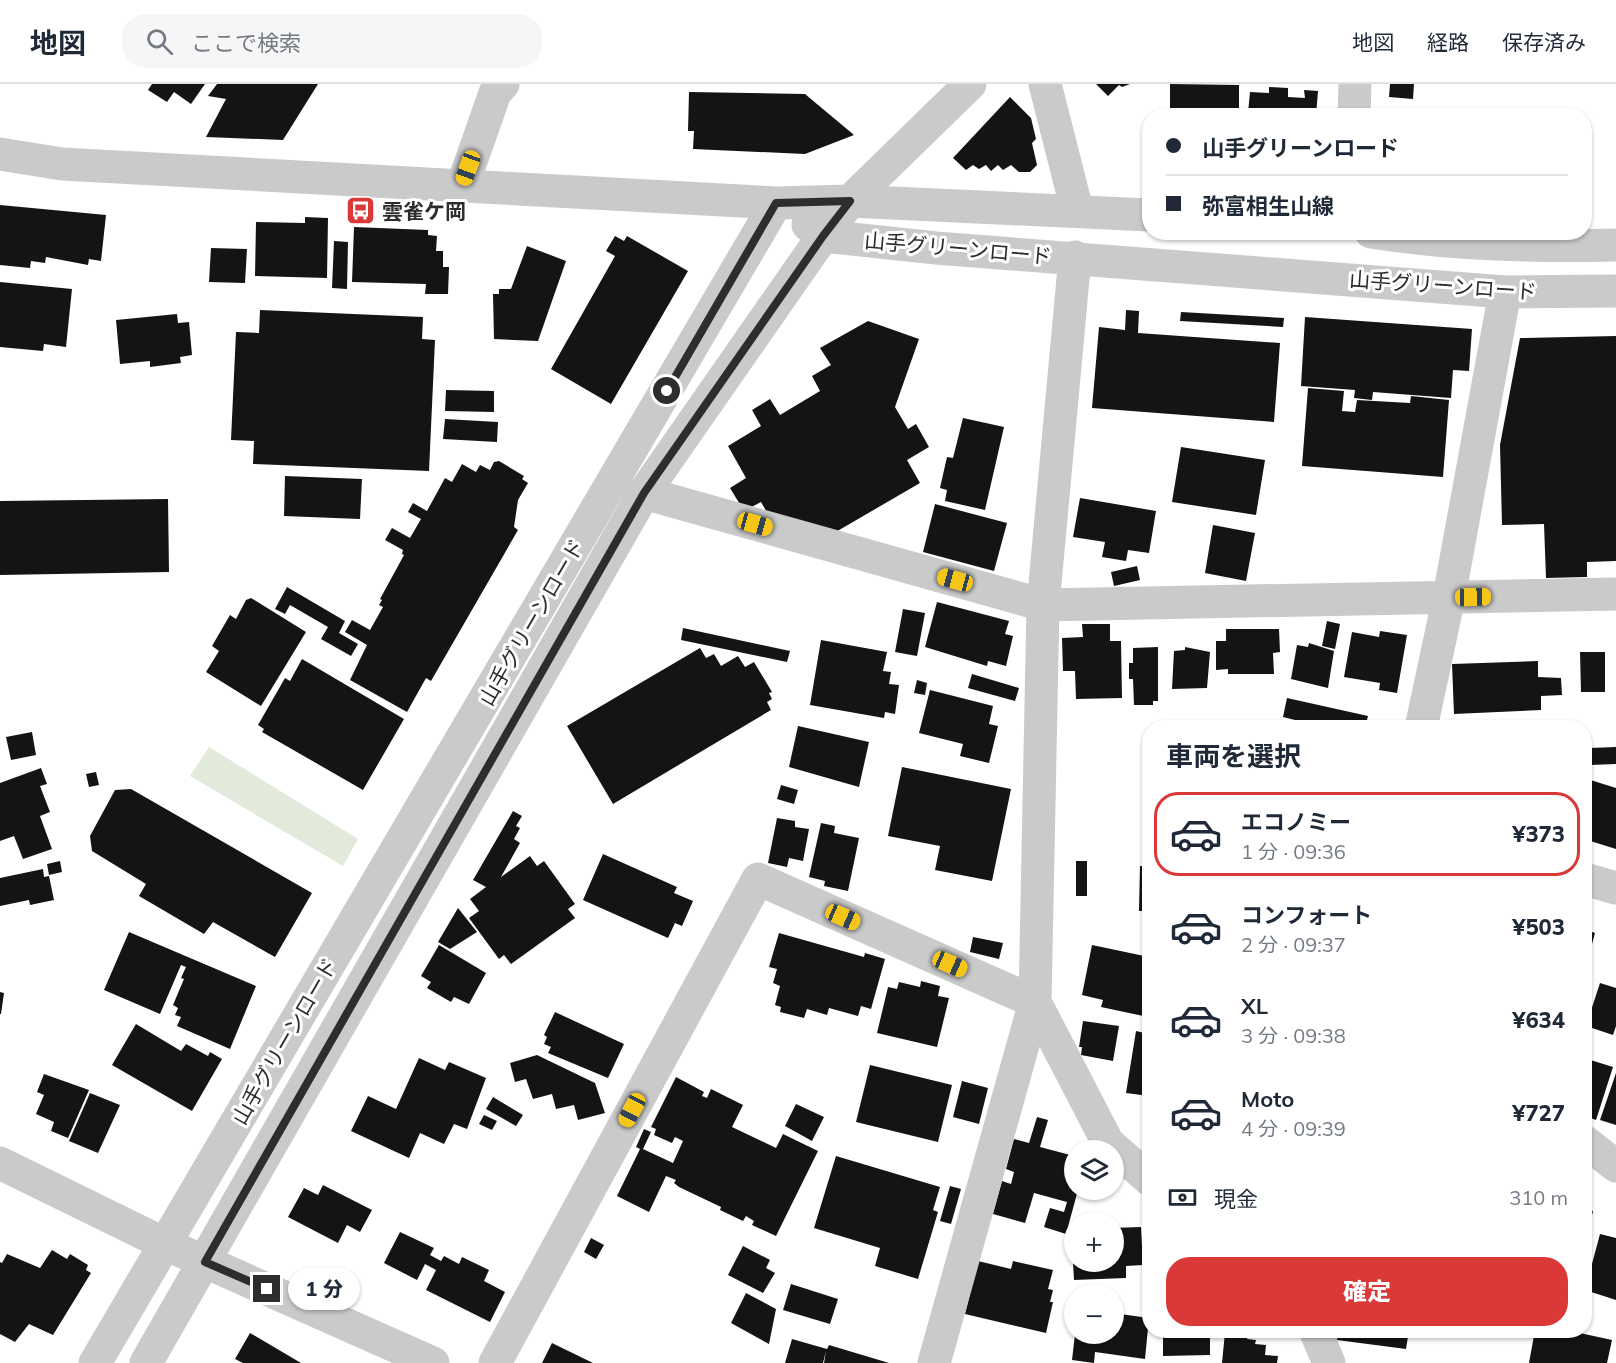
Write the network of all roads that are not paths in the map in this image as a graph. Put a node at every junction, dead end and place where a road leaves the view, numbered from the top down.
1 (503, 84) edge
2 (970, 84) edge
3 (1045, 84) edge
4 (1355, 84) edge
5 (1354, 108) edge
6 (0, 154) edge
7 (462, 187) junction
8 (850, 201) junction
9 (776, 203) junction
10 (1077, 210) junction
11 (1142, 215) edge
12 (823, 236) junction
13 (1443, 240) edge
14 (1616, 245) edge
15 (1075, 257) junction
16 (1616, 291) edge
17 (1505, 292) junction
18 (644, 493) junction
19 (1616, 594) edge
20 (1449, 597) junction
21 (1043, 605) junction
22 (1423, 720) edge
23 (1592, 881) edge
24 (1616, 888) edge
25 (1035, 1002) junction
26 (1592, 1147) edge
27 (0, 1163) edge
28 (1616, 1166) edge
29 (1142, 1173) edge
30 (165, 1244) junction
31 (205, 1262) junction
32 (1318, 1338) edge
33 (95, 1363) edge
34 (146, 1363) edge
35 (434, 1363) edge
36 (495, 1363) edge
37 (934, 1363) edge
38 (1329, 1363) edge

1 - 7 street
2 - 8 street
3 - 10 street
4 - 5 street
6 - 7 street
7 - 9 street
8 - 9 street, 山手グリーンロード
8 - 10 street, 山手グリーンロード
8 - 12 street
9 - 12 street
9 - 30 street, 山手グリーンロード
10 - 11 street, 山手グリーンロード
12 - 15 street, 山手グリーンロード
12 - 18 street, 山手グリーンロード
13 - 14 street
15 - 17 street, 山手グリーンロード
15 - 21 street
16 - 17 street, 山手グリーンロード
17 - 20 street
18 - 21 street
18 - 31 street, 山手グリーンロード
19 - 20 street
20 - 21 street
20 - 22 street
21 - 25 street
23 - 24 street
25 - 29 street
25 - 36 street
25 - 37 street
26 - 28 street
27 - 30 street
30 - 31 street
30 - 33 street, 山手グリーンロード
31 - 34 street, 山手グリーンロード
31 - 35 street
32 - 38 street

